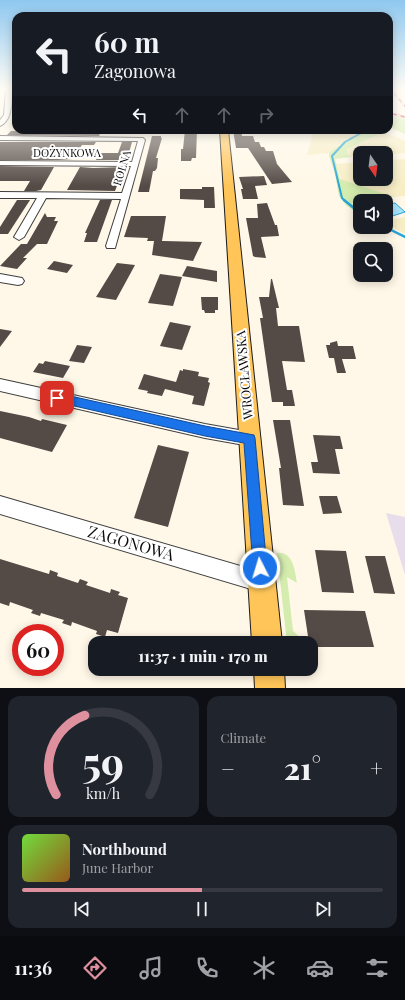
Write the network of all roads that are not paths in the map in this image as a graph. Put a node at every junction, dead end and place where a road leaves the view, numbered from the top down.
1 (224, 134) edge
2 (0, 138) edge
3 (0, 163) edge
4 (134, 164) junction
5 (0, 195) edge
6 (43, 195) junction
7 (125, 196) junction
8 (19, 237) dead end
9 (111, 246) dead end
10 (0, 278) edge
11 (18, 281) dead end
12 (0, 385) edge
13 (250, 438) junction
14 (0, 505) edge
15 (262, 582) junction
16 (266, 636) edge
17 (269, 676) edge
18 (270, 688) edge

1 - 13 main road, WROCŁAWSKA
2 - 4 street, ROLNA
3 - 4 street, DOŻYNKOWA
4 - 7 street, ROLNA
5 - 6 street
6 - 7 street
6 - 8 street
7 - 9 street, ROLNA
10 - 11 street
12 - 13 street
13 - 15 main road, WROCŁAWSKA
14 - 15 street, ZAGONOWA
15 - 16 main road, WROCŁAWSKA
17 - 18 main road

